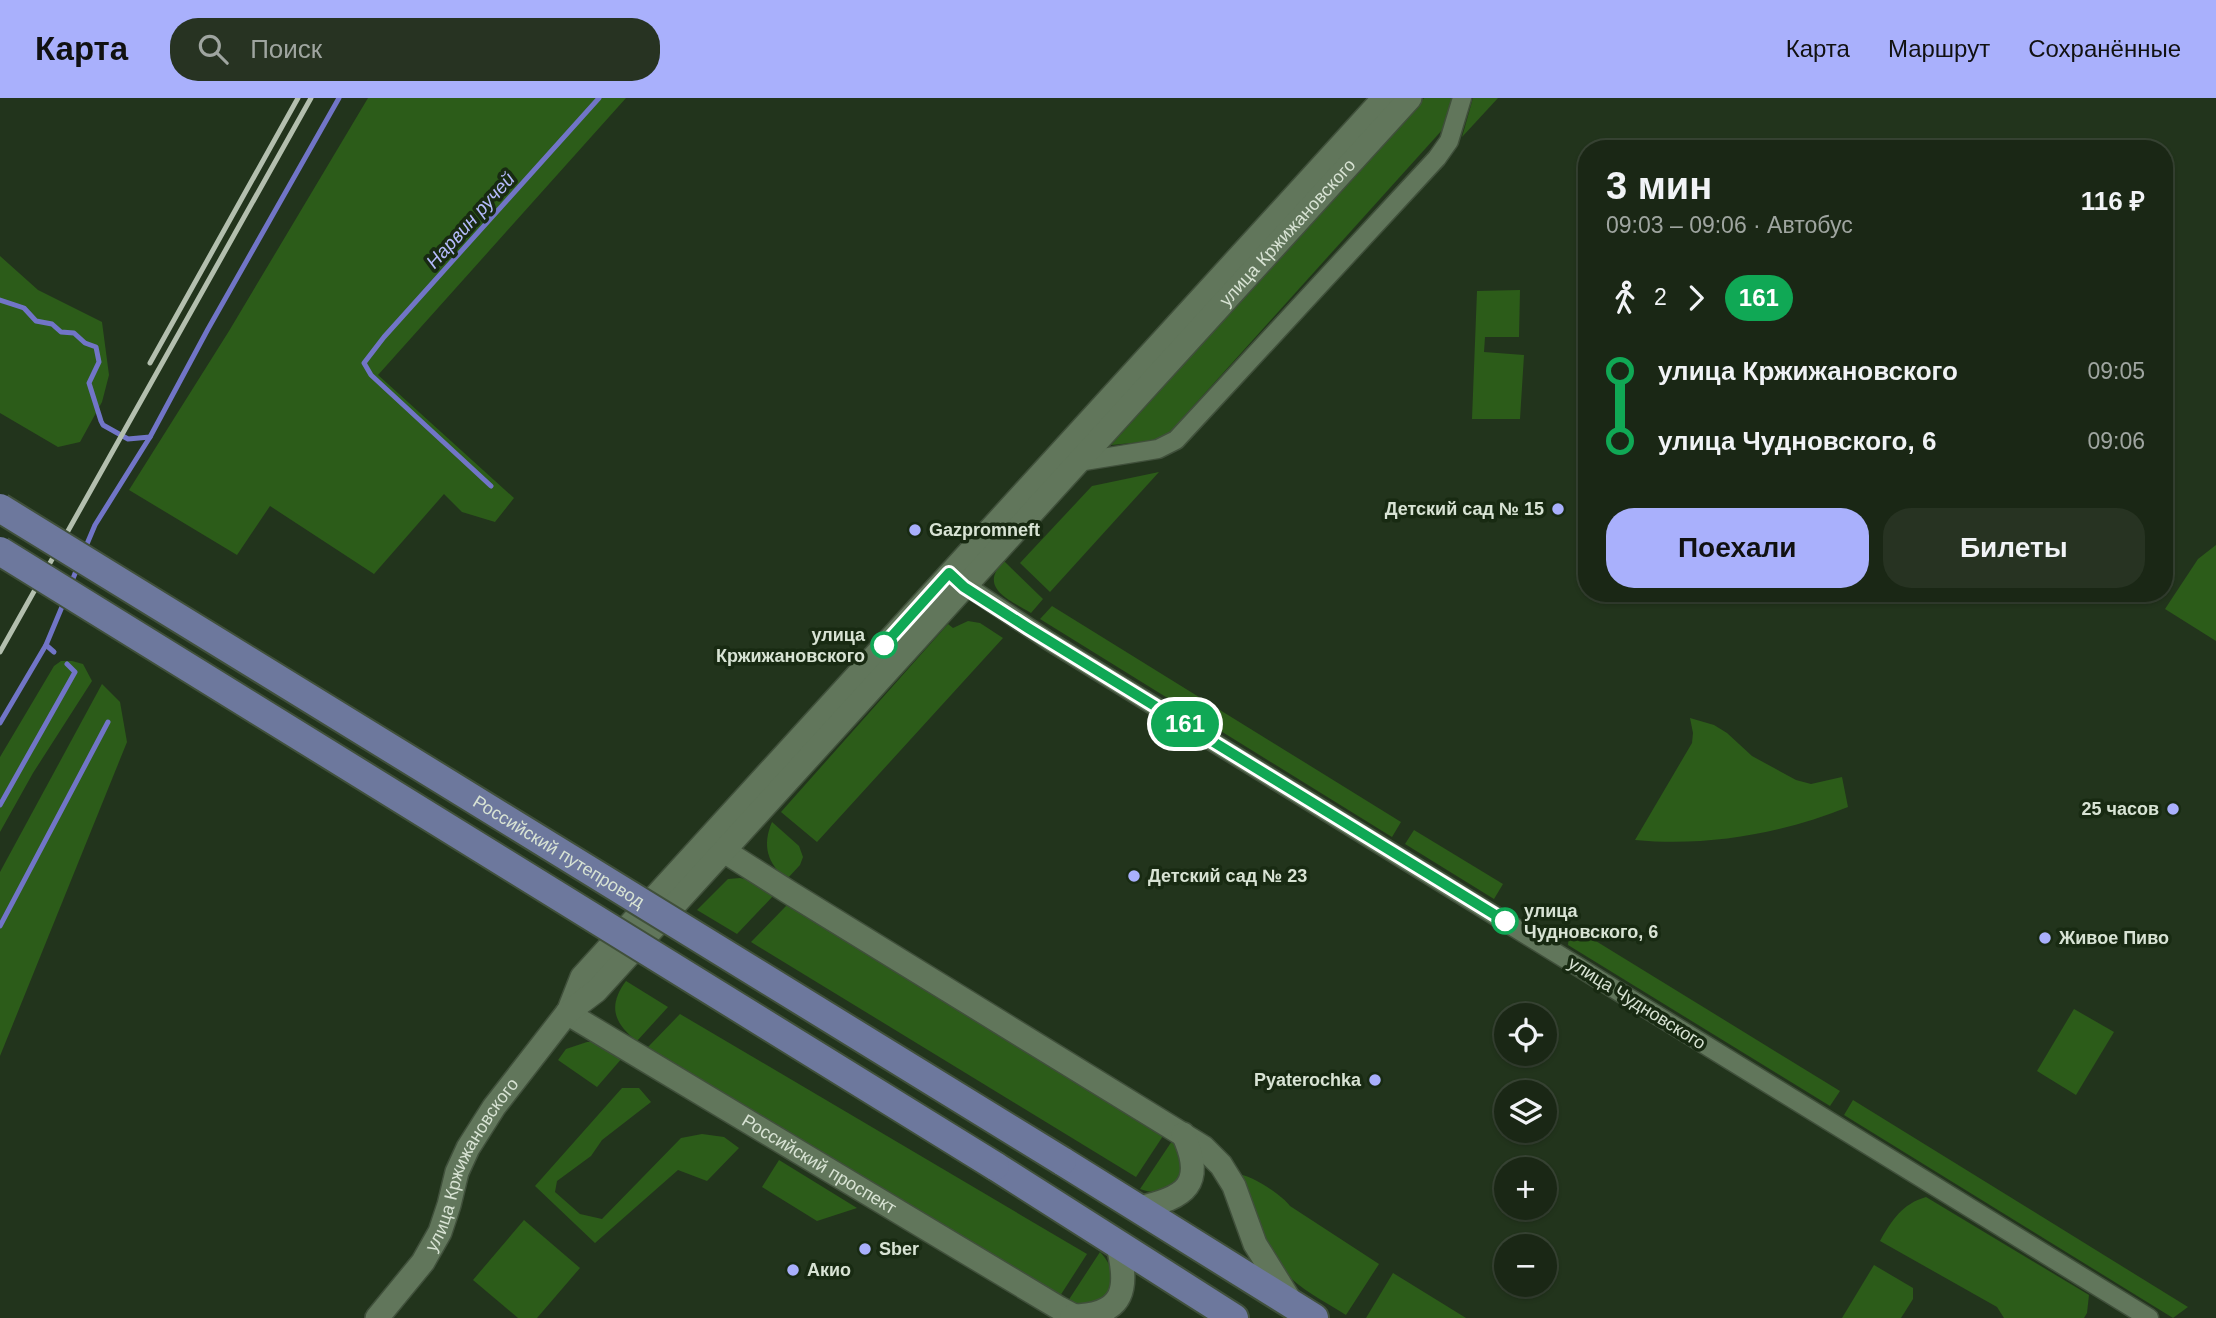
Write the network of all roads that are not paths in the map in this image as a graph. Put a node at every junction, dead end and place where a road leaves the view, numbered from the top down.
1 (1384, 98) edge
2 (1410, 98) edge
3 (1462, 98) edge
4 (1140, 379) junction
5 (1078, 462) junction
6 (0, 508) edge
7 (0, 551) edge
8 (957, 580) junction
9 (717, 844) junction
10 (568, 1013) junction
11 (1183, 1134) junction
12 (1128, 1201) junction
13 (1107, 1236) junction
14 (1303, 1311) edge
15 (1075, 1317) edge
16 (377, 1318) edge
17 (1234, 1318) edge
18 (2149, 1318) edge

1 - 4 street, улица Кржижановского
2 - 4 street, улица Кржижановского
3 - 5 street
4 - 5 street, улица Кржижановского
4 - 8 street, улица Кржижановского
5 - 8 street, улица Кржижановского
6 - 12 main road, Российский путепровод, bridge
7 - 13 main road, bridge
8 - 9 street, улица Кржижановского
8 - 18 street, улица Чудновского
9 - 10 street, улица Кржижановского
9 - 11 street
10 - 15 street, Российский проспект
10 - 16 street, улица Кржижановского
11 - 12 street
11 - 14 street
12 - 14 main road
13 - 15 street, Российский проспект
13 - 17 main road

